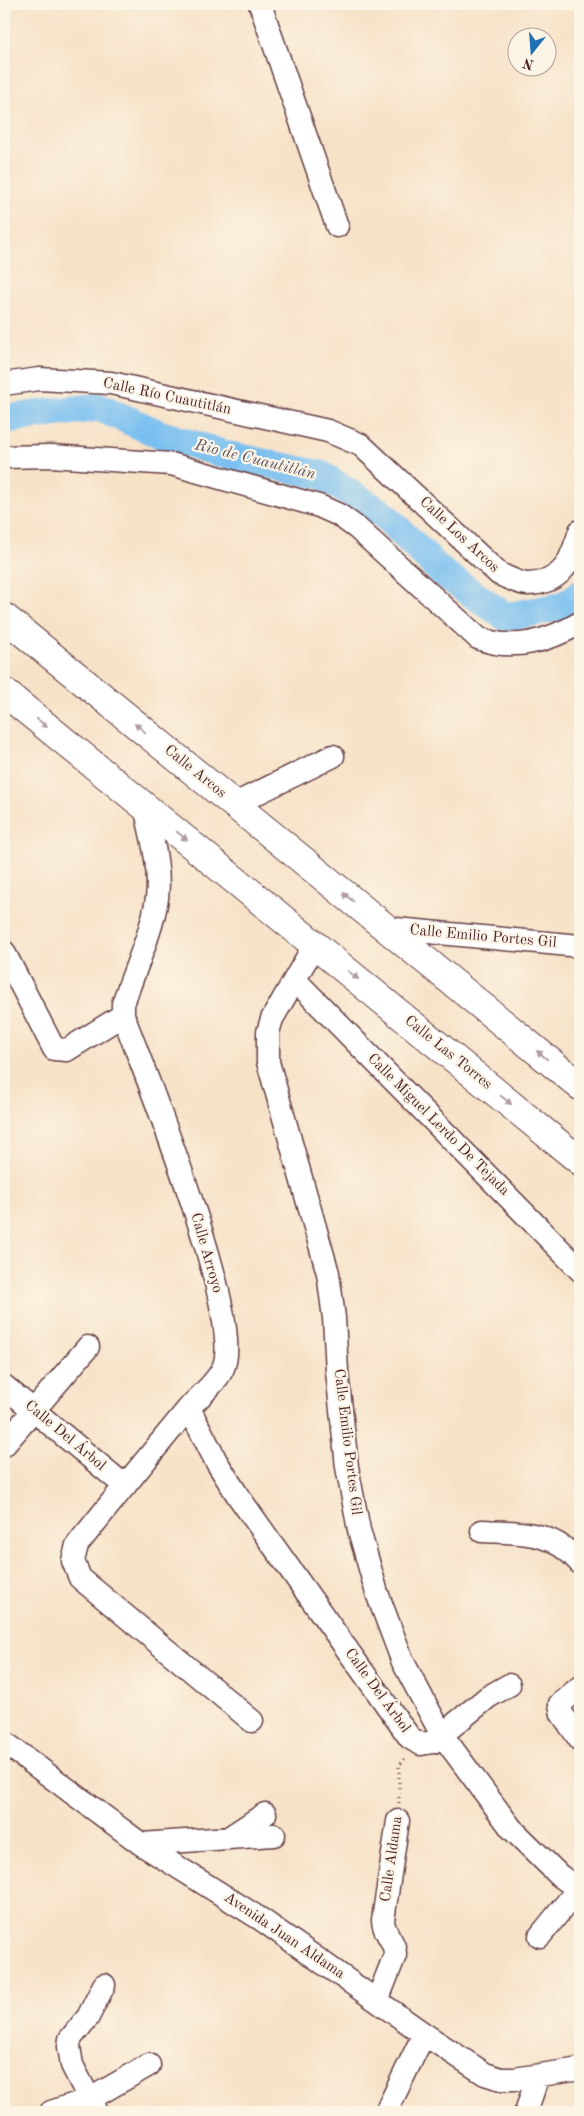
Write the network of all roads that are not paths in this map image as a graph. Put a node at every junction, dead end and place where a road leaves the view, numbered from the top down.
1 (260, 4) edge
2 (337, 226) dead end
3 (4, 384) edge
4 (328, 432) joint
5 (4, 457) edge
6 (580, 531) edge
7 (4, 617) edge
8 (580, 623) edge
9 (4, 692) edge
10 (333, 756) dead end
11 (235, 804) junction
12 (145, 806) junction
13 (385, 928) junction
14 (316, 944) junction
15 (580, 946) edge
16 (4, 952) edge
17 (295, 980) junction
18 (123, 1015) junction
19 (580, 1086) edge
20 (580, 1162) edge
21 (580, 1270) edge
22 (88, 1347) dead end
23 (4, 1386) edge
24 (189, 1408) junction
25 (35, 1410) junction
26 (4, 1445) edge
27 (125, 1486) junction
28 (482, 1531) dead end
29 (580, 1563) edge
30 (509, 1685) dead end
31 (580, 1687) edge
32 (252, 1721) dead end
33 (432, 1740) junction
34 (580, 1740) edge
35 (4, 1742) edge
36 (265, 1814) dead end
37 (398, 1822) road end
38 (274, 1835) dead end
39 (228, 1838) junction
40 (141, 1844) junction
41 (579, 1890) edge
42 (540, 1936) dead end
43 (104, 1985) dead end
44 (378, 2001) junction
45 (424, 2034) junction
46 (149, 2065) dead end
47 (580, 2069) edge
48 (538, 2076) junction
49 (93, 2106) edge
50 (51, 2112) edge
51 (386, 2112) edge
52 (526, 2112) edge

1 - 2 street
3 - 4 street, Calle Río Cuautitlán
4 - 6 street, Calle Los Arcos
5 - 8 street
11 -> 7 main road, Calle Arcos
9 -> 12 main road
10 - 11 street
13 -> 11 main road, Calle Arcos
12 -> 14 main road
12 - 18 street
13 - 15 street, Calle Emilio Portes Gil
19 -> 13 main road
14 - 17 street, Calle Emilio Portes Gil
14 -> 20 main road, Calle Las Torres
16 - 18 street
17 - 21 street, Calle Miguel Lerdo De Tejada
17 - 33 street, Calle Emilio Portes Gil
18 - 24 street, Calle Arroyo
22 - 25 street
23 - 25 street, Calle Del Árbol
24 - 27 street, Calle Arroyo
24 - 33 street, Calle Del Árbol
25 - 26 street
25 - 27 street, Calle Del Árbol
27 - 32 street, Calle Arroyo
28 - 29 street
30 - 33 street
31 - 34 street
33 - 41 street, Calle Emilio Portes Gil
35 - 40 street, Avenida Juan Aldama
36 - 39 street
37 - 44 street, Calle Aldama
38 - 39 street
39 - 40 street
40 - 44 street, Avenida Juan Aldama
41 - 42 street
43 - 49 street
44 - 45 street, Avenida Juan Aldama
45 - 48 street, Avenida Juan Aldama
45 - 51 street
46 - 49 street
47 - 48 street, Avenida Juan Aldama
48 - 52 street
49 - 50 street

